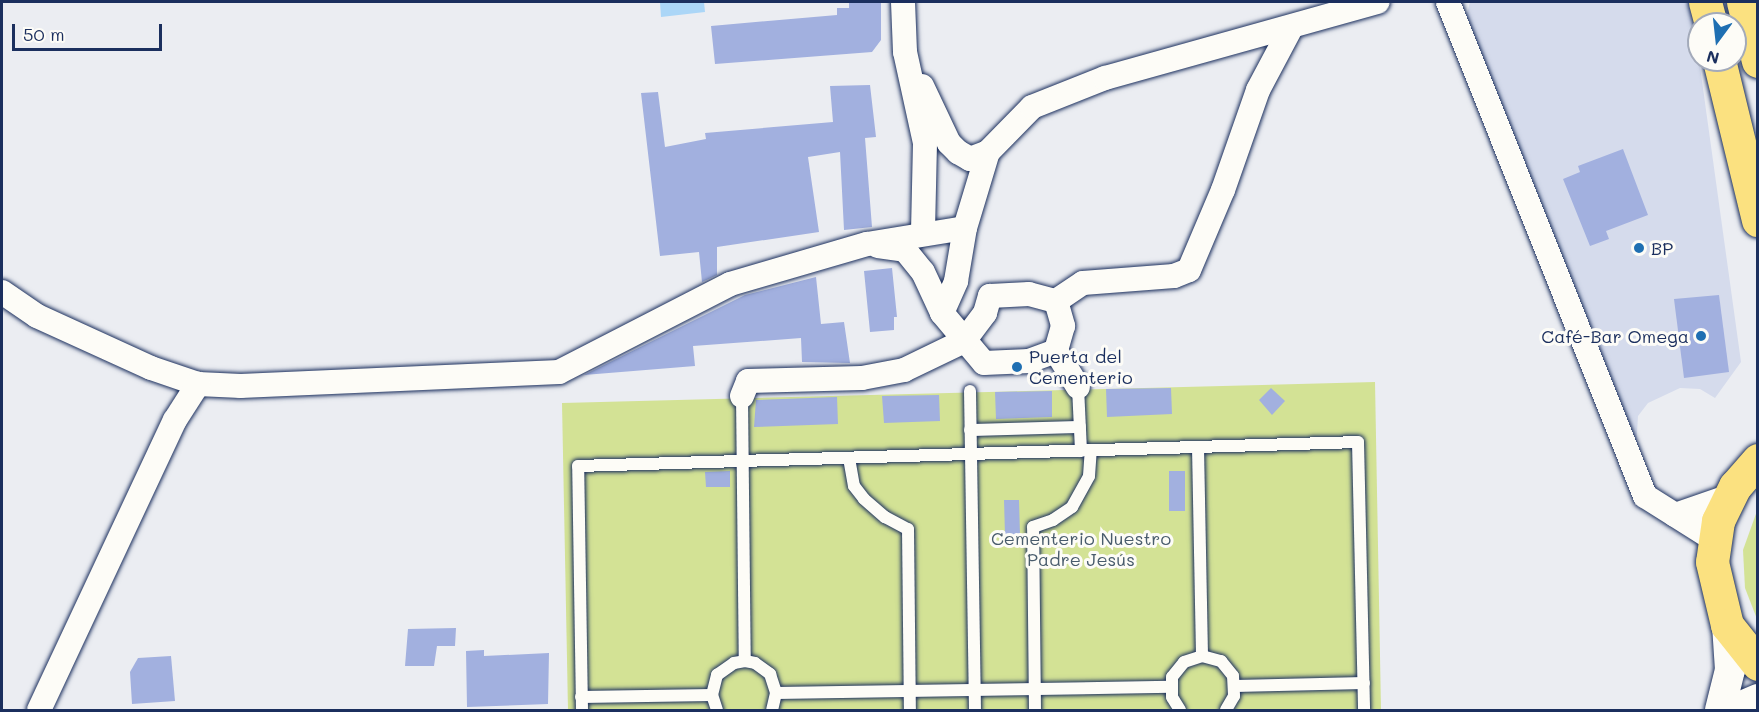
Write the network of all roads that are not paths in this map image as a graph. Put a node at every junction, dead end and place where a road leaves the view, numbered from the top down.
1 (903, 2) edge
2 (1378, 2) edge
3 (1448, 2) edge
4 (1467, 2) edge
5 (1743, 2) edge
6 (1456, 27) junction
7 (1291, 28) junction
8 (905, 52) junction
9 (1758, 61) edge
10 (1722, 72) edge
11 (988, 152) junction
12 (1758, 220) edge
13 (965, 228) junction
14 (923, 234) junction
15 (867, 244) junction
16 (960, 261) junction
17 (2, 292) edge
18 (990, 297) junction
19 (1056, 301) junction
20 (942, 314) junction
21 (964, 341) junction
22 (1056, 351) junction
23 (198, 384) junction
24 (1078, 387) joint
25 (970, 390) dead end
26 (742, 396) joint
27 (1080, 427) junction
28 (970, 430) junction
29 (1198, 447) junction
30 (1086, 451) junction
31 (971, 454) junction
32 (849, 458) junction
33 (1758, 460) edge
34 (743, 461) junction
35 (1730, 496) junction
36 (1676, 514) junction
37 (1715, 540) junction
38 (1727, 626) junction
39 (1202, 656) junction
40 (745, 661) junction
41 (1758, 664) edge
42 (1364, 683) junction
43 (1235, 686) junction
44 (1170, 687) junction
45 (1034, 689) junction
46 (975, 690) junction
47 (910, 692) junction
48 (776, 693) junction
49 (712, 695) junction
50 (581, 697) junction
51 (1758, 699) edge
52 (39, 711) edge
53 (582, 711) edge
54 (717, 711) edge
55 (772, 711) edge
56 (910, 711) edge
57 (975, 711) edge
58 (1035, 711) edge
59 (1180, 711) edge
60 (1226, 711) edge
61 (1364, 711) edge
62 (1720, 711) edge
63 (1732, 711) edge

1 - 8 street
2 - 7 street
3 - 6 street
4 - 6 street
5 - 9 main road
6 - 36 street
7 - 11 street
7 - 19 street
8 - 11 street
8 - 14 street
10 - 12 main road
11 - 13 street
13 - 14 street
13 - 16 street
14 - 15 street
15 - 20 street
15 - 23 street
16 - 18 street
16 - 20 street
17 - 23 street
18 - 19 street
18 - 21 street
19 - 22 street
20 - 21 street
21 - 22 street
21 - 26 street
22 - 24 street
23 - 52 street
24 - 27 lane
25 - 28 lane
26 - 34 lane
27 - 28 lane
27 - 30 lane
28 - 31 lane
29 - 30 lane
29 - 39 lane
29 - 42 lane
30 - 31 lane
30 - 45 lane
31 - 32 lane
31 - 46 lane
32 - 34 lane
32 - 47 lane
33 - 35 main road
34 - 40 lane
34 - 50 lane
35 - 36 street
35 - 37 main road
36 - 37 street
37 - 38 main road
38 - 41 main road
38 - 62 street
39 - 43 lane
39 - 44 lane
40 - 48 lane
40 - 49 lane
42 - 43 lane
42 - 61 lane
43 - 60 lane
44 - 45 lane
44 - 59 lane
45 - 46 lane
45 - 58 lane
46 - 47 lane
46 - 57 lane
47 - 48 lane
47 - 56 lane
48 - 55 lane
49 - 50 lane
49 - 54 lane
50 - 53 lane
51 - 63 street

